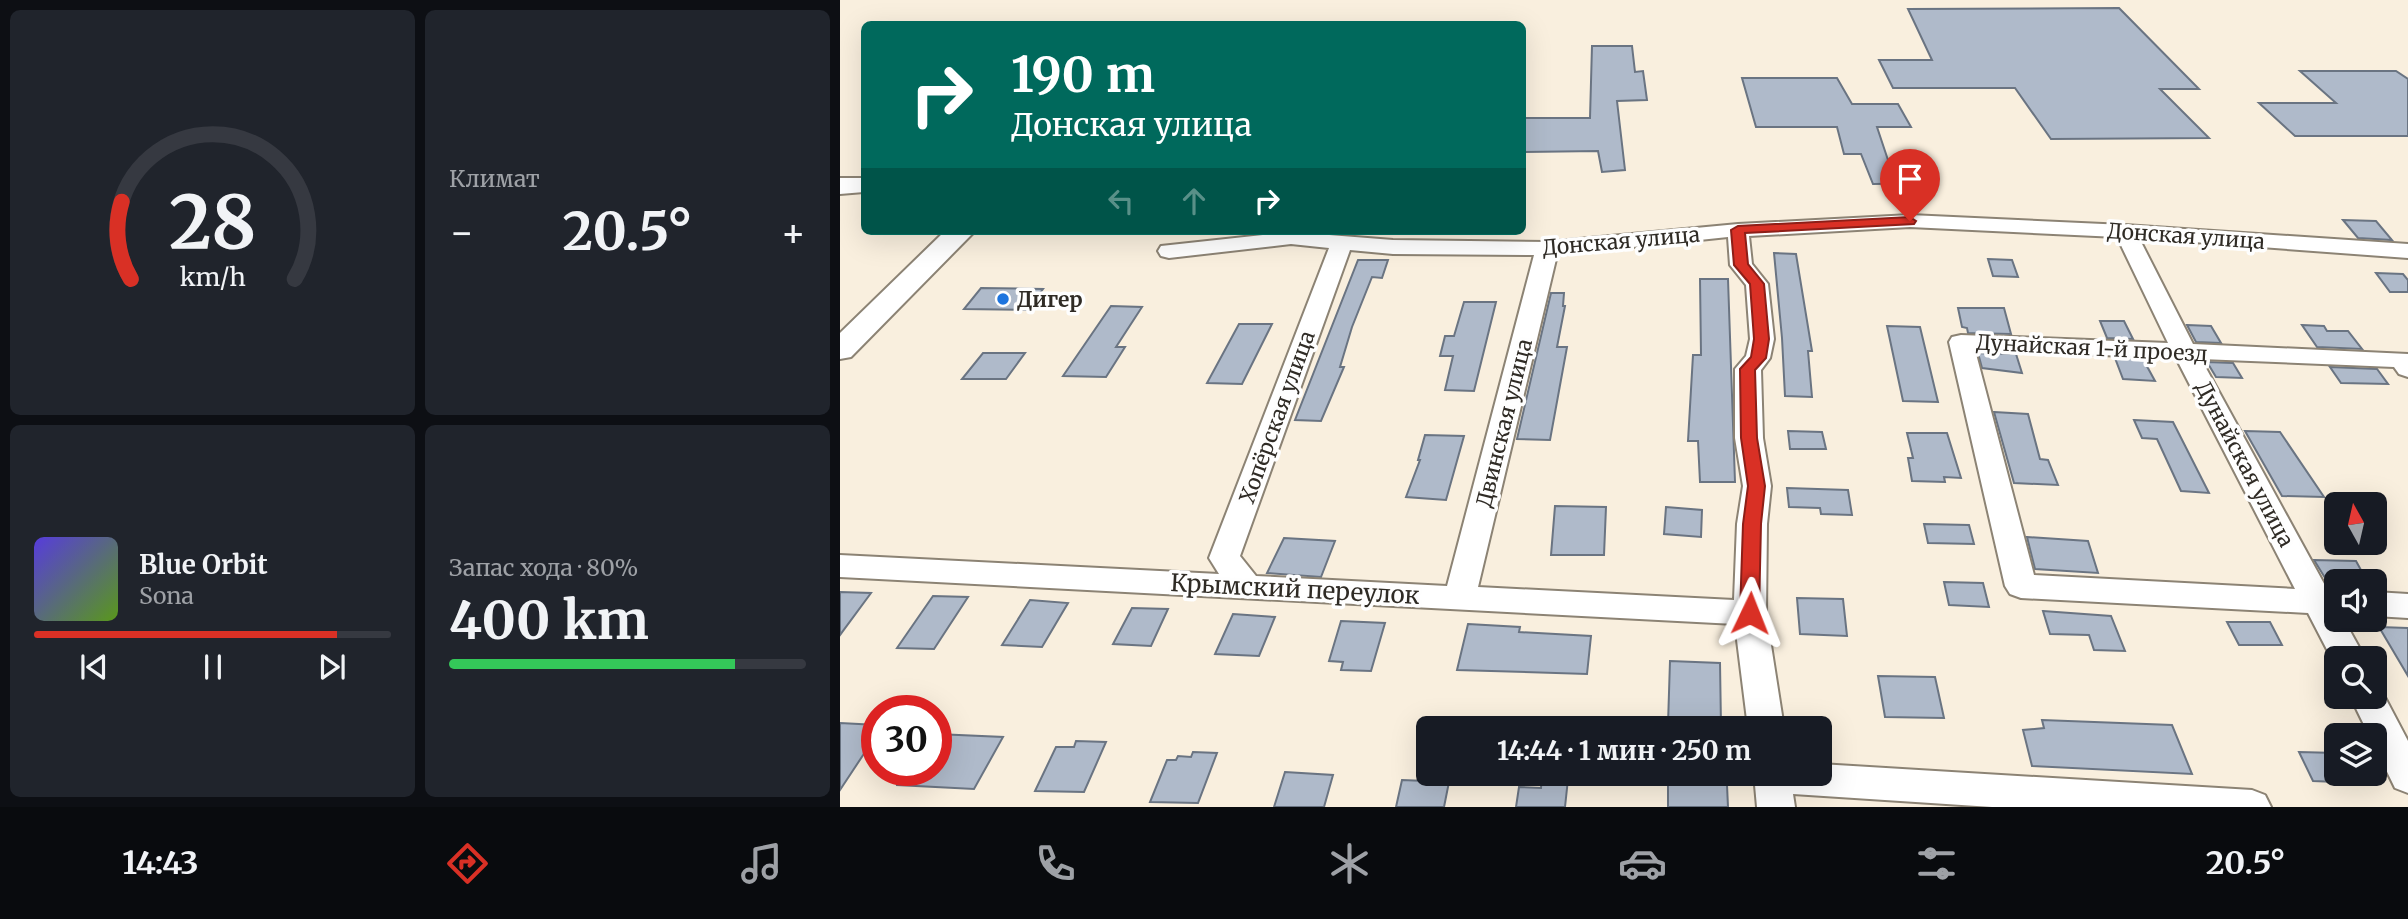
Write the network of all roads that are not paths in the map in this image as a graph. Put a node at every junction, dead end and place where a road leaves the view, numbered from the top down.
1 (861, 185) edge
2 (840, 186) edge
3 (1738, 230) junction
4 (2125, 231) junction
5 (957, 235) edge
6 (1342, 243) junction
7 (1548, 249) junction
8 (1169, 251) dead end
9 (2408, 251) edge
10 (840, 351) edge
11 (2185, 352) junction
12 (2408, 369) edge
13 (840, 566) edge
14 (1246, 586) junction
15 (2324, 595) edge
16 (1460, 597) junction
17 (2324, 602) edge
18 (2387, 605) edge
19 (2408, 606) edge
20 (1750, 613) junction
21 (2374, 709) edge
22 (1764, 716) edge
23 (2408, 777) edge
24 (1774, 786) edge
25 (2252, 807) edge

1 - 2 street
3 - 4 street, Донская улица
3 - 7 street, Донская улица
3 - 20 street
4 - 9 street, Донская улица
4 - 11 street, Дунайская улица
5 - 10 street
6 - 7 street, Донская улица
6 - 8 street, Донская улица
6 - 14 street, Хопёрская улица
7 - 16 street, Двинская улица
11 - 12 street, Дунайская 1-й проезд
11 - 15 street, Дунайская улица
11 - 17 street, Дунайская 1-й проезд
13 - 14 street, Крымский переулок
14 - 16 street, Крымский переулок
16 - 20 street, Крымский переулок
18 - 19 street
20 - 22 street
21 - 23 street
24 - 25 street

